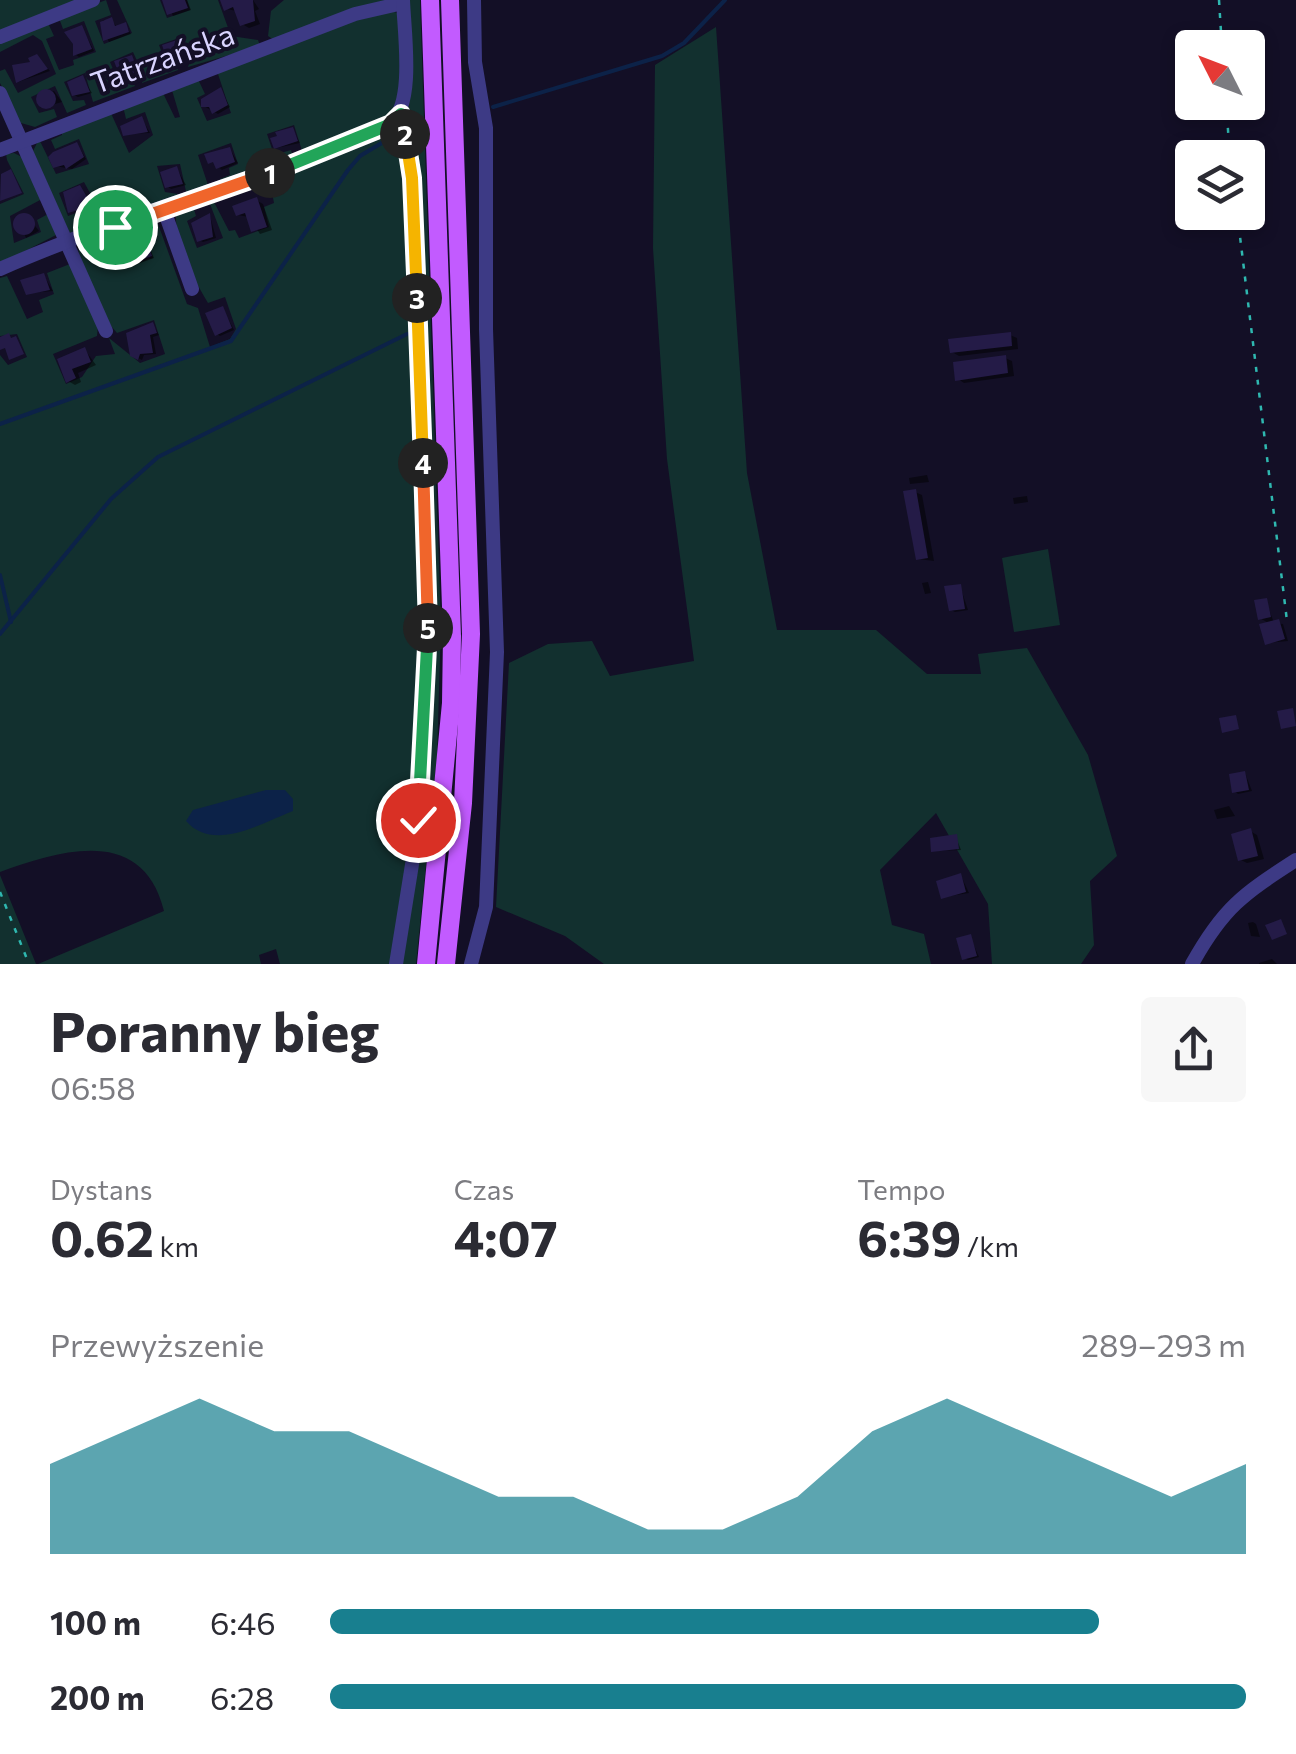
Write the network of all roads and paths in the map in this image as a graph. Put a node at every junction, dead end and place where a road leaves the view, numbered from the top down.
1 (93, 0) edge
2 (430, 0) edge
3 (450, 0) edge
4 (474, 0) edge
5 (1219, 0) edge
6 (403, 2) edge
7 (1221, 30) edge
8 (0, 37) edge
9 (0, 94) edge
10 (401, 114) junction
11 (21, 141) junction
12 (0, 150) edge
13 (164, 210) junction
14 (1238, 230) edge
15 (66, 242) junction
16 (0, 269) edge
17 (192, 289) dead end
18 (106, 330) dead end
19 (1286, 621) dead end
20 (1296, 860) edge
21 (0, 892) edge
22 (28, 964) edge
23 (396, 964) edge
24 (426, 964) edge
25 (446, 964) edge
26 (471, 964) edge
27 (1192, 964) edge

1 - 8 street
2 - 24 main road
3 - 25 main road
4 - 26 street
5 - 7 path
6 - 10 street
6 - 11 street, Tatrzańska
9 - 11 street
10 - 13 street
10 - 23 street
11 - 12 street, Tatrzańska
11 - 15 street
13 - 15 street
13 - 17 street
14 - 19 path
15 - 16 street
15 - 18 street
20 - 27 street
21 - 22 path

